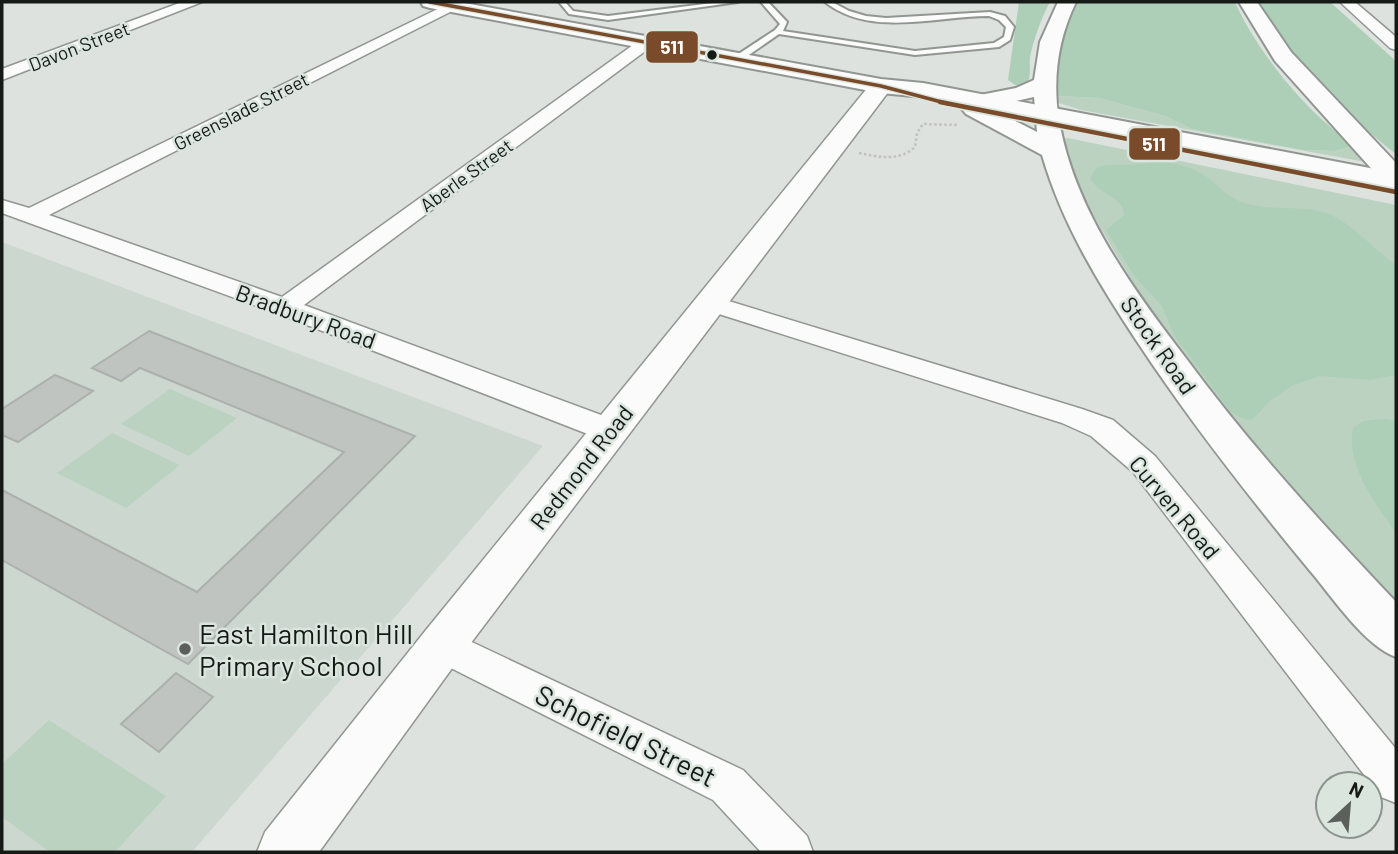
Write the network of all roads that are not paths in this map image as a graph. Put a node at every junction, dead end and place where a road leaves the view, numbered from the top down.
1 (195, 2) edge
2 (430, 2) edge
3 (562, 2) edge
4 (642, 2) edge
5 (735, 2) edge
6 (764, 2) edge
7 (828, 2) edge
8 (1067, 2) edge
9 (1248, 2) edge
10 (1346, 2) edge
11 (451, 6) junction
12 (1008, 10) dead end
13 (651, 12) junction
14 (990, 14) junction
15 (778, 32) junction
16 (646, 43) junction
17 (1396, 45) edge
18 (737, 59) junction
19 (2, 75) edge
20 (1044, 85) junction
21 (881, 86) junction
22 (974, 112) junction
23 (1048, 118) junction
24 (1055, 151) junction
25 (1386, 158) edge
26 (1396, 180) edge
27 (1396, 192) edge
28 (2, 206) edge
29 (31, 216) junction
30 (709, 303) junction
31 (285, 307) junction
32 (609, 430) junction
33 (1396, 635) edge
34 (442, 645) junction
35 (1396, 782) edge
36 (285, 852) edge
37 (791, 852) edge

1 - 19 street, Davon Street
2 - 11 main road
3 - 13 lane
4 - 13 lane
5 - 13 lane
6 - 15 lane
7 - 14 lane
8 - 20 main road, Stock Road
9 - 25 main road
10 - 17 street
11 - 16 main road
11 - 29 street, Greenslade Street
12 - 14 lane
14 - 15 lane
15 - 18 lane
16 - 18 main road
16 - 31 street, Aberle Street
18 - 21 main road
20 - 22 main road
20 - 23 main road, Stock Road
21 - 22 main road
21 - 30 street, Redmond Road
22 - 23 main road
22 - 24 main road
23 - 24 main road, Stock Road
23 - 26 main road
23 - 27 main road
24 - 33 main road, Stock Road
25 - 26 main road
28 - 29 street, Bradbury Road
29 - 31 street, Bradbury Road
30 - 32 street, Redmond Road
30 - 35 street, Curven Road
31 - 32 street, Bradbury Road
32 - 34 street, Redmond Road
34 - 36 street, Redmond Road
34 - 37 street, Schofield Street

